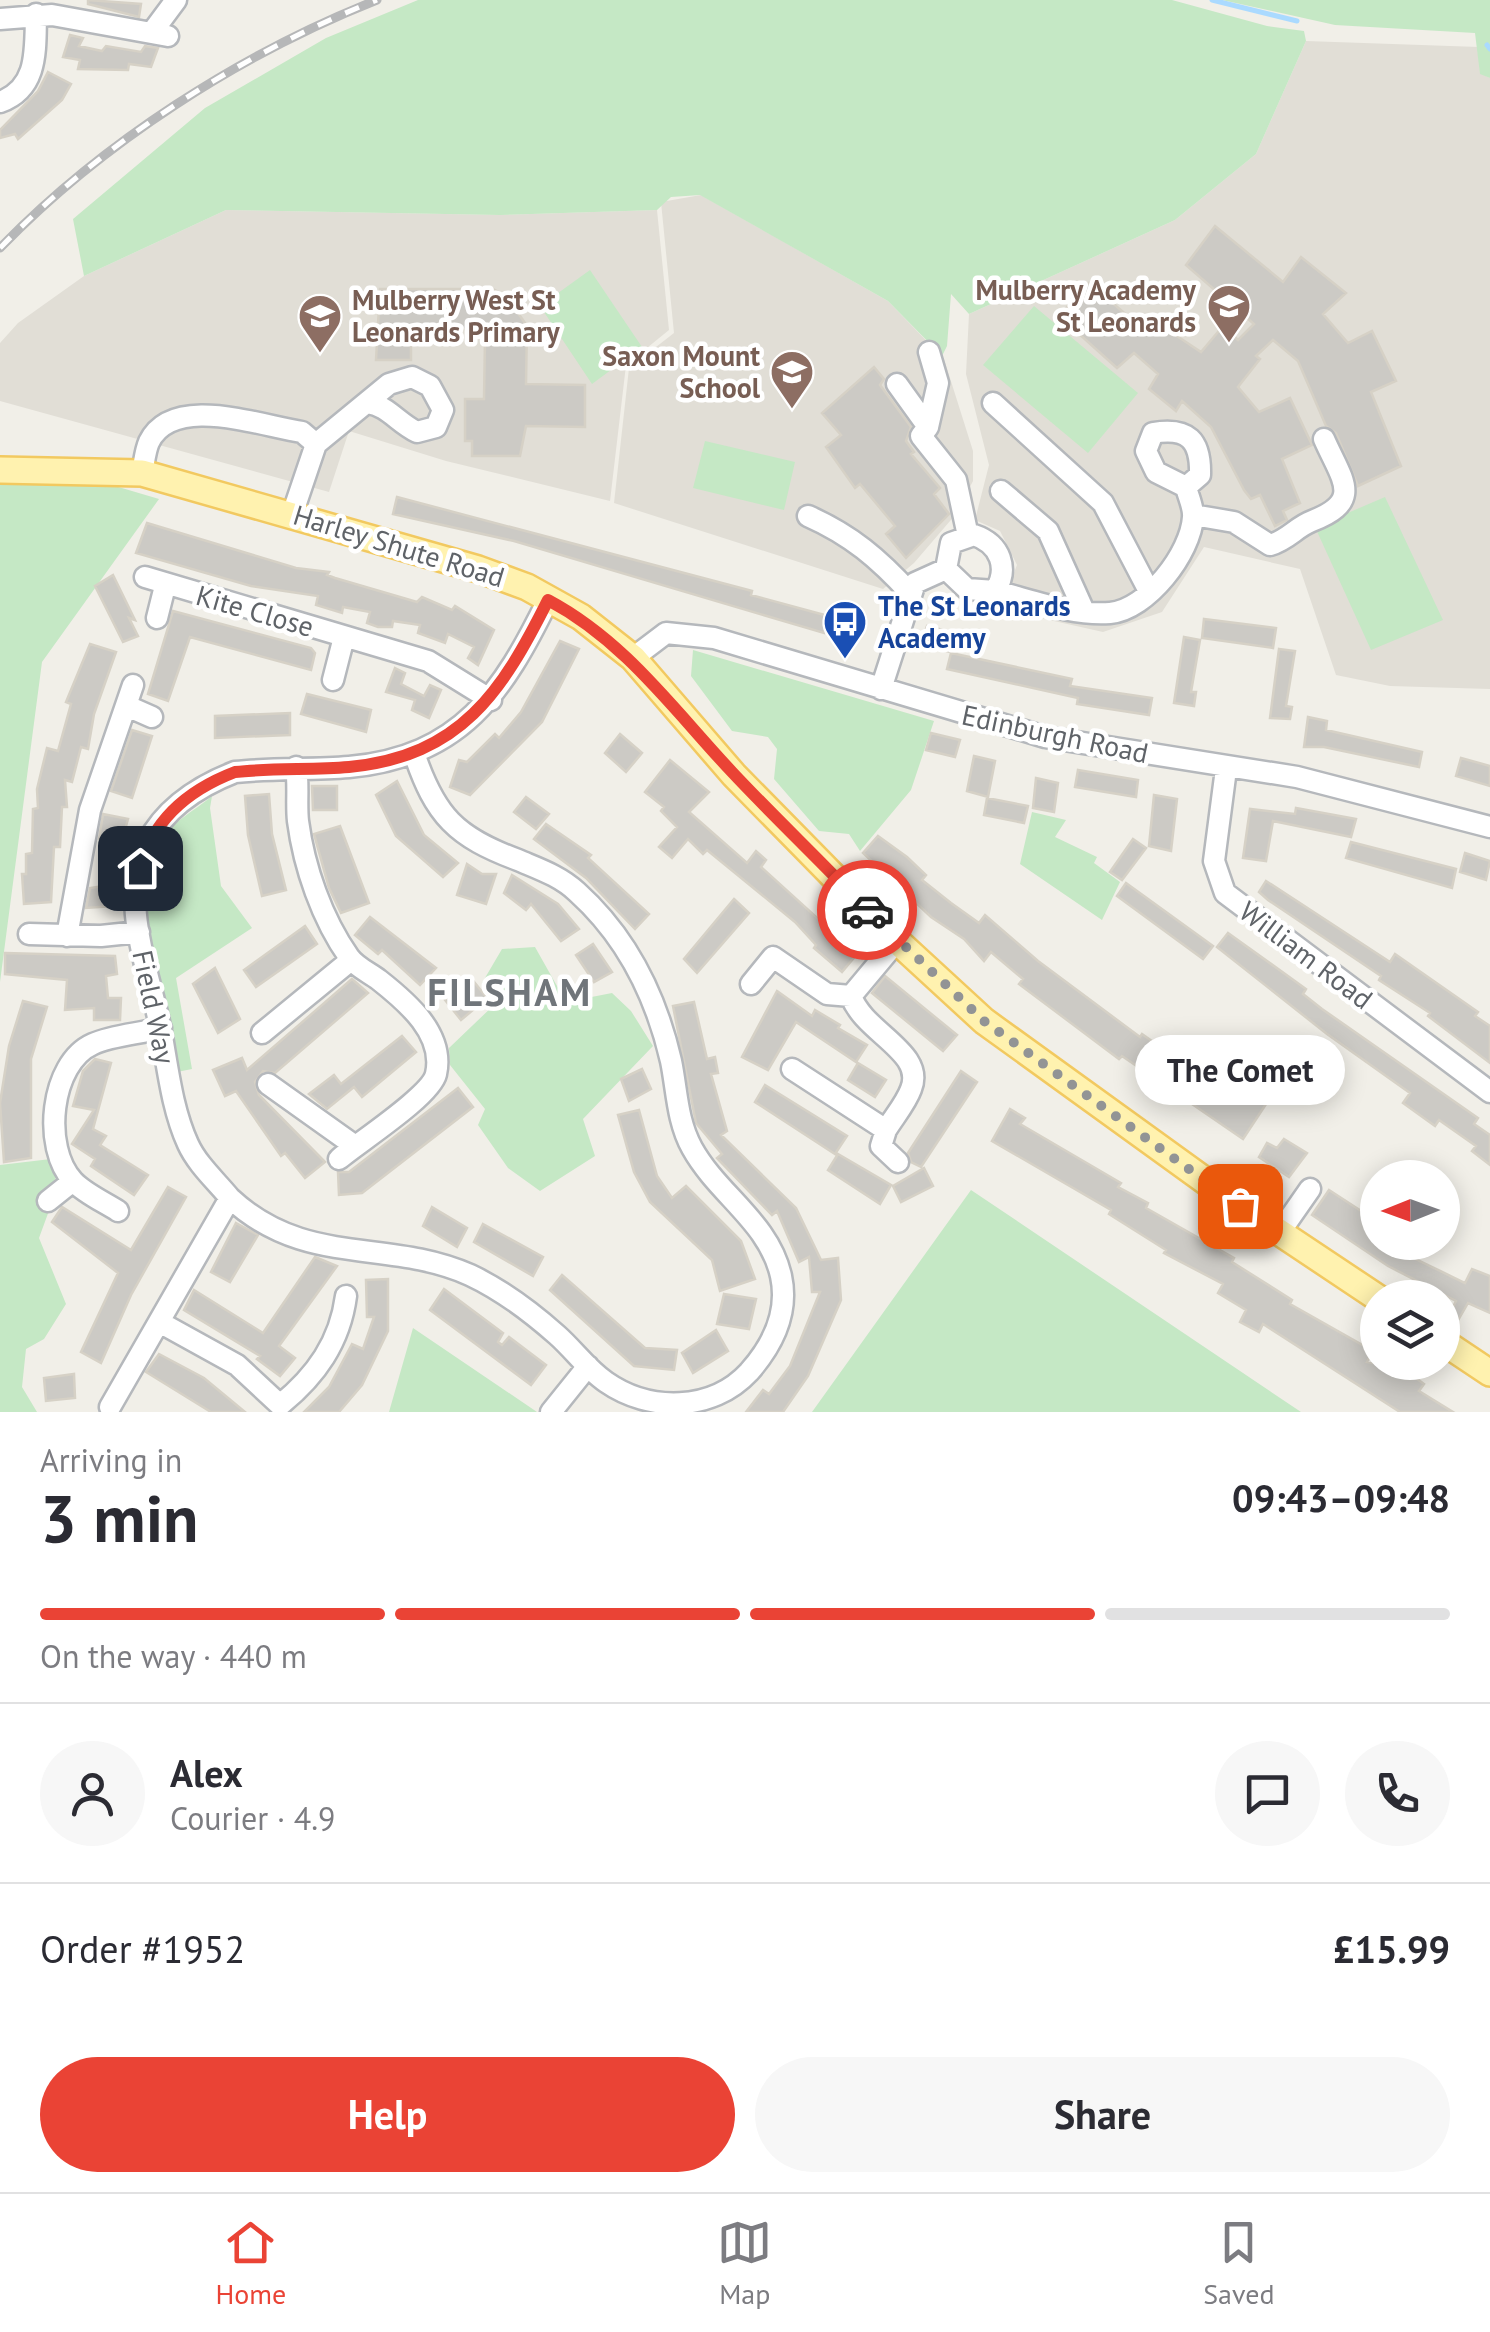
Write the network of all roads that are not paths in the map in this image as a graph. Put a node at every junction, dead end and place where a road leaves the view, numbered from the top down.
1 (176, 0) edge
2 (36, 14) junction
3 (0, 19) edge
4 (0, 102) edge
5 (929, 352) dead end
6 (897, 384) dead end
7 (368, 403) dead end
8 (993, 403) dead end
9 (928, 427) junction
10 (1324, 439) dead end
11 (316, 444) junction
12 (0, 470) edge
13 (142, 473) junction
14 (1186, 487) dead end
15 (1000, 491) dead end
16 (293, 512) junction
17 (1194, 515) junction
18 (808, 516) dead end
19 (968, 536) junction
20 (946, 569) junction
21 (144, 576) dead end
22 (166, 586) junction
23 (1148, 591) junction
24 (995, 592) junction
25 (910, 593) junction
26 (548, 600) junction
27 (1084, 612) junction
28 (157, 618) dead end
29 (344, 637) junction
30 (632, 658) junction
31 (333, 680) dead end
32 (882, 689) junction
33 (490, 700) junction
34 (152, 717) dead end
35 (414, 752) junction
36 (296, 767) junction
37 (1226, 768) junction
38 (1490, 827) edge
39 (138, 932) junction
40 (29, 934) dead end
41 (66, 936) junction
42 (897, 941) junction
43 (350, 960) junction
44 (751, 984) dead end
45 (850, 996) junction
46 (161, 1028) junction
47 (262, 1032) dead end
48 (792, 1069) dead end
49 (268, 1084) dead end
50 (1490, 1092) edge
51 (886, 1130) junction
52 (898, 1162) dead end
53 (73, 1181) junction
54 (1310, 1189) dead end
55 (230, 1198) junction
56 (48, 1201) dead end
57 (118, 1211) dead end
58 (1280, 1232) junction
59 (1360, 1286) edge
60 (346, 1296) dead end
61 (160, 1323) junction
62 (1460, 1353) edge
63 (588, 1366) junction
64 (1490, 1373) edge
65 (111, 1394) dead end
66 (283, 1408) edge
67 (551, 1412) edge

1 - 2 street
2 - 3 street
2 - 4 street
5 - 9 street
6 - 9 street
7 - 11 street
8 - 23 street
9 - 19 street
10 - 17 street
11 - 13 street
11 - 16 street
12 - 13 main road, Harley Shute Road
13 - 16 main road, Harley Shute Road
14 - 17 street
15 - 27 street
16 - 26 main road, Harley Shute Road
17 - 23 street
18 - 25 street
19 - 20 street
19 - 24 street
20 - 24 street
20 - 25 street
21 - 22 street, Kite Close
22 - 28 street, Kite Close
22 - 29 street, Kite Close
23 - 27 street
24 - 27 street
25 - 32 street
26 - 30 main road, Harley Shute Road
26 - 33 street, Field Way
29 - 31 street, Kite Close
29 - 33 street, Kite Close
30 - 32 street, Edinburgh Road
30 - 42 main road, Harley Shute Road
32 - 37 street, Edinburgh Road
33 - 35 street, Field Way
34 - 41 street
35 - 36 street, Field Way
35 - 63 street, Field Way
36 - 39 street, Field Way
36 - 43 street
37 - 38 street, Edinburgh Road
37 - 50 street, William Road
39 - 41 street
39 - 46 street, Field Way
40 - 41 street
42 - 45 street
42 - 58 main road, Harley Shute Road
43 - 47 street
43 - 49 street
44 - 45 street
45 - 51 street
46 - 53 street
46 - 55 street, Field Way
48 - 51 street
51 - 52 street
53 - 56 street
53 - 57 street
54 - 58 street
55 - 61 street
55 - 63 street, Field Way
58 - 59 main road, Harley Shute Road
60 - 66 street
61 - 65 street
61 - 66 street
62 - 64 main road
63 - 67 street

